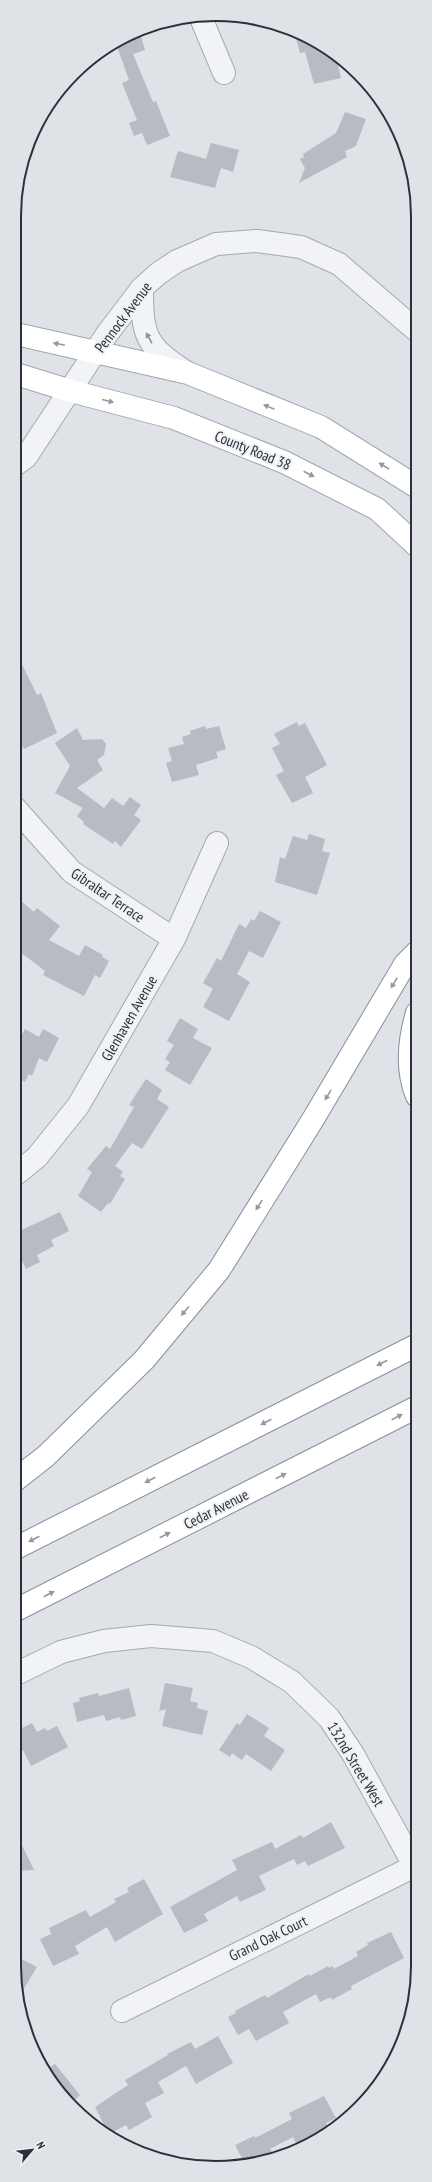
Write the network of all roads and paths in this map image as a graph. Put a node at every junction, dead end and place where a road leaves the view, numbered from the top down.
1 (203, 21) edge
2 (224, 73) dead end
3 (142, 288) junction
4 (411, 325) edge
5 (21, 335) edge
6 (97, 352) junction
7 (188, 373) junction
8 (21, 376) edge
9 (71, 391) junction
10 (21, 461) edge
11 (411, 483) edge
12 (411, 541) edge
13 (21, 815) edge
14 (217, 843) dead end
15 (174, 939) junction
16 (411, 958) edge
17 (411, 1047) edge
18 (411, 1067) edge
19 (21, 1170) edge
20 (411, 1348) edge
21 (411, 1410) edge
22 (21, 1475) edge
23 (21, 1545) edge
24 (21, 1607) edge
25 (21, 1672) edge
26 (411, 1861) edge
27 (411, 1870) edge
28 (122, 2011) dead end

1 - 2 street
3 - 4 street, Pennock Avenue
3 - 6 street, Pennock Avenue
7 -> 3 street
6 -> 5 main road
6 - 7 main road
6 - 9 street, Pennock Avenue
11 -> 7 main road
8 - 9 main road, County Road 38
9 - 10 street, Pennock Avenue
9 -> 12 main road, County Road 38
13 - 15 street, Gibraltar Terrace
14 - 15 street, Glenhaven Avenue
15 - 19 street, Glenhaven Avenue
16 -> 22 main road
17 - 18 main road
20 -> 23 main road
24 -> 21 main road, Cedar Avenue
25 - 26 street, 132nd Street West
27 - 28 street, Grand Oak Court

